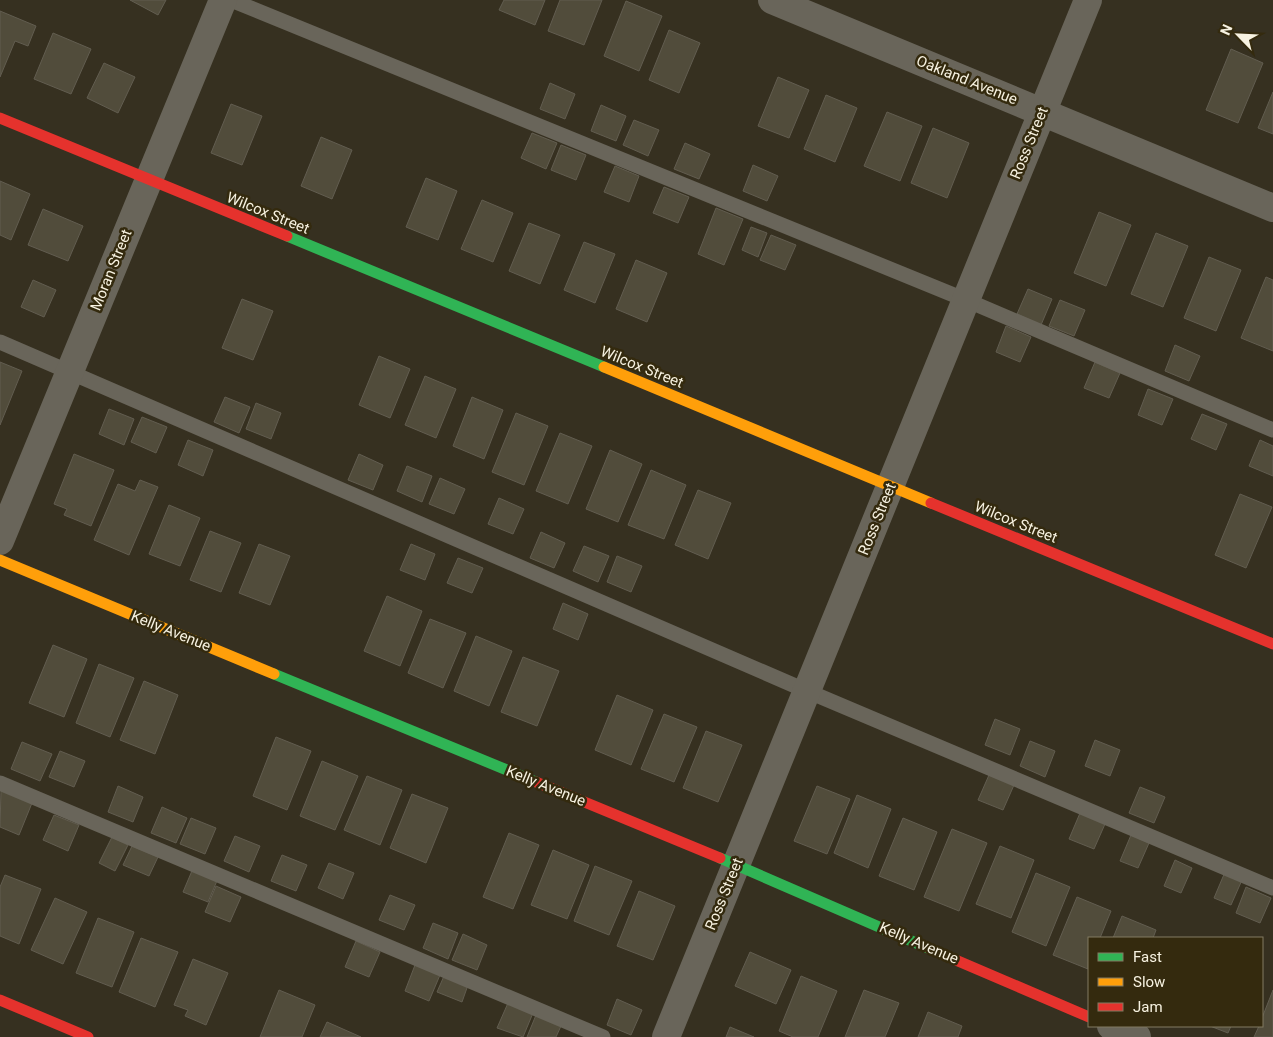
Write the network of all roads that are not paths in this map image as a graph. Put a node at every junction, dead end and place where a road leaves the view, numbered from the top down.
1 (223, 0) edge
2 (231, 0) edge
3 (772, 0) edge
4 (1088, 0) edge
5 (1042, 111) junction
6 (0, 118) edge
7 (148, 180) junction
8 (1273, 208) edge
9 (966, 300) junction
10 (0, 342) edge
11 (69, 372) junction
12 (1273, 430) edge
13 (890, 486) junction
14 (0, 541) edge
15 (0, 560) edge
16 (1273, 644) edge
17 (807, 691) junction
18 (0, 783) edge
19 (736, 865) junction
20 (1273, 888) edge
21 (0, 1000) edge
22 (1088, 1016) edge
23 (1113, 1027) edge
24 (88, 1037) edge
25 (603, 1037) edge
26 (666, 1037) edge
27 (1137, 1037) edge

1 - 7 street, Moran Street
2 - 9 lane
3 - 5 street, Oakland Avenue
4 - 5 street, Ross Street
5 - 8 street, Oakland Avenue
5 - 9 street, Ross Street
6 - 7 street, Wilcox Street
7 - 11 street, Moran Street
7 - 13 street, Wilcox Street
9 - 12 lane
9 - 13 street, Ross Street
10 - 11 lane
11 - 14 street, Moran Street
11 - 17 lane
13 - 16 street, Wilcox Street
13 - 17 street, Ross Street
15 - 19 street, Kelly Avenue
17 - 19 street, Ross Street
17 - 20 lane
18 - 25 lane
19 - 22 street, Kelly Avenue
19 - 26 street, Ross Street
21 - 24 street
23 - 27 street

